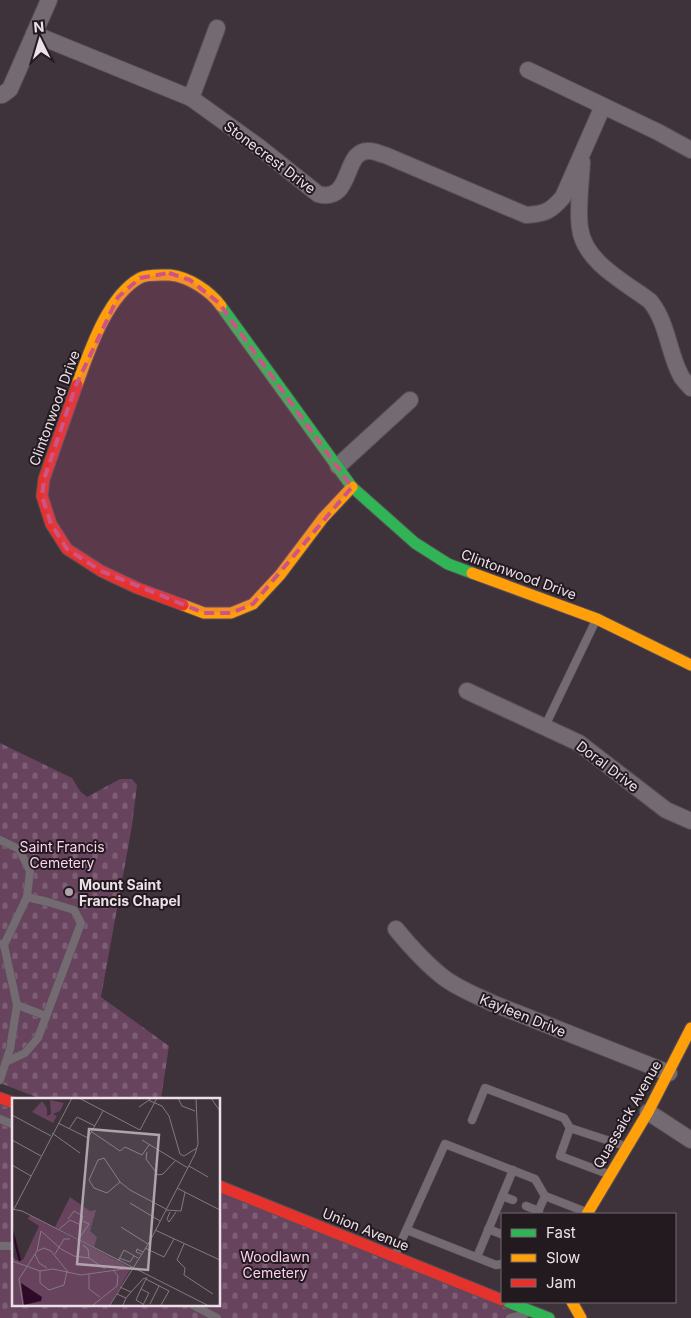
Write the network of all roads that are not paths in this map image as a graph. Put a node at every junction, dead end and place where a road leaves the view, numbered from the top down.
1 (49, 0) edge
2 (217, 28) dead end
3 (34, 34) junction
4 (528, 70) dead end
5 (0, 95) edge
6 (191, 98) junction
7 (603, 106) junction
8 (691, 150) edge
9 (582, 155) junction
10 (691, 388) edge
11 (410, 400) dead end
12 (338, 466) junction
13 (352, 487) junction
14 (597, 619) junction
15 (691, 665) edge
16 (467, 691) dead end
17 (545, 726) junction
18 (691, 821) edge
19 (0, 840) edge
20 (27, 897) junction
21 (396, 929) dead end
22 (2, 944) edge
23 (17, 1005) junction
24 (46, 1016) junction
25 (691, 1028) edge
26 (6, 1062) junction
27 (669, 1073) junction
28 (0, 1080) edge
29 (0, 1098) edge
30 (12, 1102) edge
31 (648, 1112) junction
32 (0, 1119) edge
33 (472, 1120) dead end
34 (12, 1124) edge
35 (570, 1128) junction
36 (691, 1140) edge
37 (627, 1146) junction
38 (513, 1170) junction
39 (610, 1175) junction
40 (220, 1186) edge
41 (502, 1196) junction
42 (546, 1196) junction
43 (513, 1200) dead end
44 (526, 1206) dead end
45 (538, 1212) edge
46 (585, 1213) edge
47 (588, 1213) edge
48 (498, 1216) edge
49 (488, 1229) junction
50 (407, 1230) junction
51 (501, 1234) dead end
52 (395, 1257) junction
53 (476, 1257) junction
54 (501, 1264) edge
55 (501, 1300) edge
56 (511, 1303) edge
57 (573, 1303) edge
58 (195, 1306) edge
59 (533, 1310) edge
60 (216, 1318) edge
61 (510, 1318) edge
62 (549, 1318) edge
63 (581, 1318) edge

1 - 3 street
2 - 6 street
3 - 5 street
3 - 6 street, Stonecrest Drive
4 - 7 street
6 - 9 street, Stonecrest Drive
7 - 8 street
7 - 9 street, Stonecrest Drive
9 - 10 street
11 - 12 street
12 - 13 street, Clintonwood Drive
12 - 13 street, Clintonwood Drive
13 - 14 street, Clintonwood Drive
14 - 15 street, Clintonwood Drive
14 - 17 lane
16 - 17 street, Doral Drive
17 - 18 street, Doral Drive
19 - 20 lane
20 - 22 lane
20 - 24 lane
21 - 27 street, Kayleen Drive
22 - 23 lane
23 - 24 lane
23 - 26 lane
24 - 26 lane
25 - 27 street, Quassaick Avenue
26 - 28 lane
27 - 31 street, Quassaick Avenue
29 - 30 street
31 - 36 street
31 - 37 street, Quassaick Avenue
32 - 34 lane
33 - 35 lane
35 - 37 lane
35 - 39 lane
37 - 39 street, Quassaick Avenue
38 - 41 lane
38 - 42 lane
38 - 50 lane
39 - 47 street, Quassaick Avenue
40 - 52 street, Union Avenue
41 - 43 lane
41 - 48 lane
42 - 45 lane
42 - 46 lane
44 - 45 lane
48 - 49 lane
49 - 51 lane
49 - 53 lane
50 - 52 lane
50 - 53 lane
52 - 55 street, Union Avenue
53 - 54 lane
56 - 59 street
57 - 63 street
58 - 60 lane
59 - 61 lane
59 - 62 street

